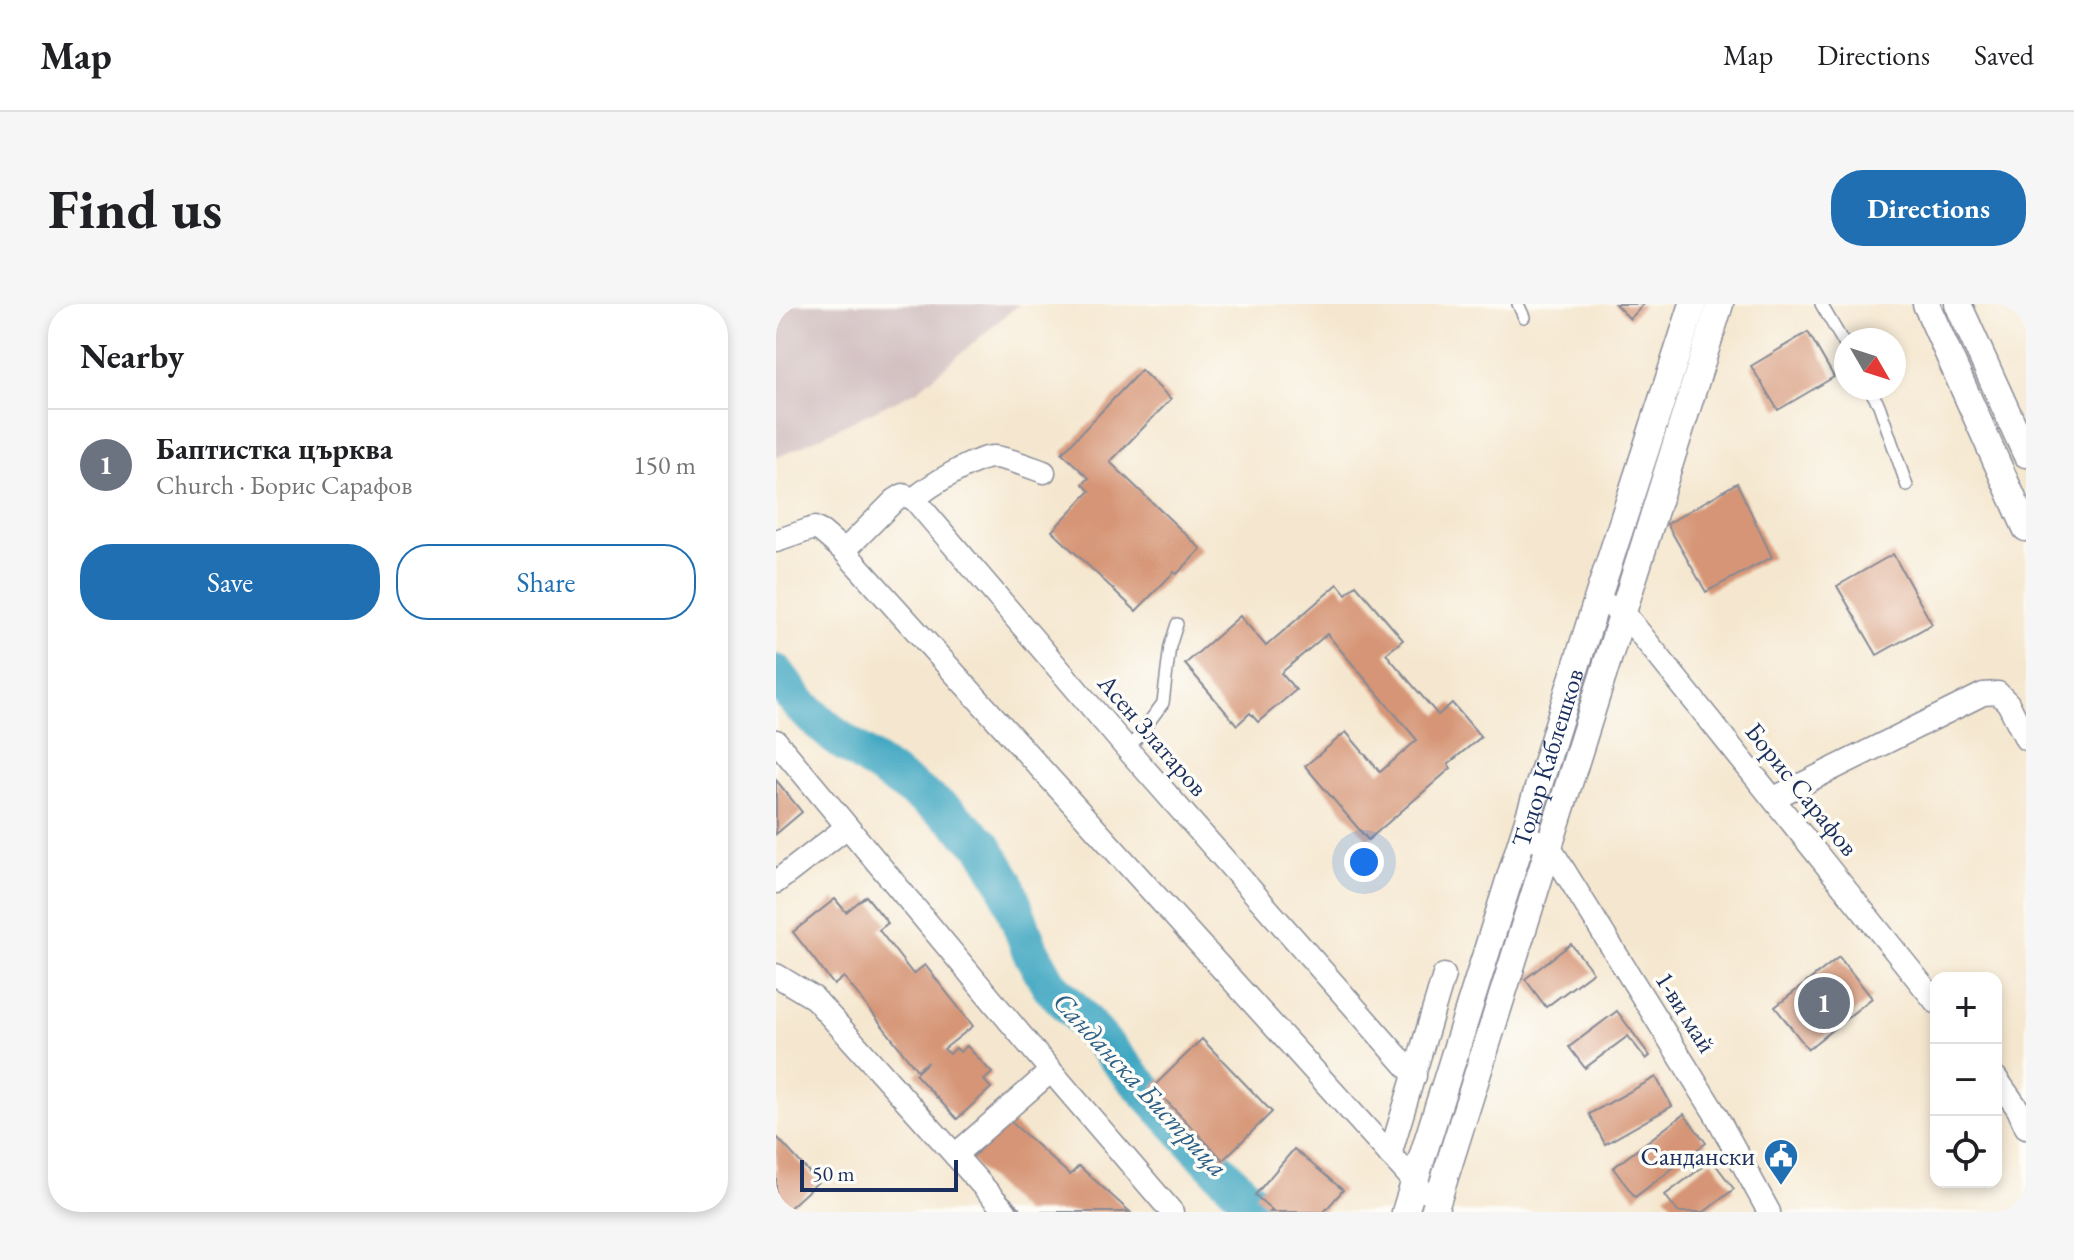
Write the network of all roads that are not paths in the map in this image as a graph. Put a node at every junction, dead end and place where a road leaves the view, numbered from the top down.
1 (1518, 304) edge
2 (1693, 304) edge
3 (1720, 304) edge
4 (1821, 304) edge
5 (1926, 304) edge
6 (1958, 304) edge
7 (1524, 317) dead end
8 (1835, 328) edge
9 (1876, 400) edge
10 (2026, 454) edge
11 (1044, 472) dead end
12 (1907, 486) dead end
13 (914, 499) junction
14 (2026, 528) edge
15 (776, 541) edge
16 (844, 551) junction
17 (1597, 600) junction
18 (1623, 612) junction
19 (1177, 624) dead end
20 (2026, 739) edge
21 (776, 741) edge
22 (1128, 750) junction
23 (1774, 798) junction
24 (847, 827) junction
25 (1523, 835) junction
26 (1549, 846) junction
27 (776, 882) edge
28 (776, 975) edge
29 (1444, 975) dead end
30 (1930, 994) edge
31 (1051, 1071) junction
32 (1415, 1076) junction
33 (2002, 1085) edge
34 (2023, 1110) edge
35 (955, 1155) junction
36 (1390, 1155) junction
37 (1414, 1182) junction
38 (1439, 1210) edge
39 (1006, 1212) edge
40 (1172, 1212) edge
41 (1405, 1212) edge
42 (1769, 1212) edge

1 - 7 lane
2 - 17 street, Тодор Каблешков
3 - 18 street, Тодор Каблешков
4 - 8 lane
5 - 14 street
6 - 10 street
9 - 12 lane
11 - 13 street
13 - 16 street
13 - 22 street, Асен Златаров
15 - 16 street
16 - 36 street
17 - 18 street
17 - 25 street, Тодор Каблешков
18 - 23 street, Борис Сарафов
18 - 26 street, Тодор Каблешков
19 - 22 lane
20 - 23 street
21 - 24 street
22 - 32 street, Асен Златаров
23 - 30 street, Борис Сарафов
24 - 27 street
24 - 31 street
25 - 26 street
25 - 37 street, Тодор Каблешков
26 - 38 street, Тодор Каблешков
26 - 42 street, 1-ви май
28 - 35 street
29 - 32 street
31 - 35 street
31 - 40 street
32 - 36 street
33 - 34 street
35 - 39 street
36 - 37 street
37 - 38 street
37 - 41 street, Тодор Каблешков

